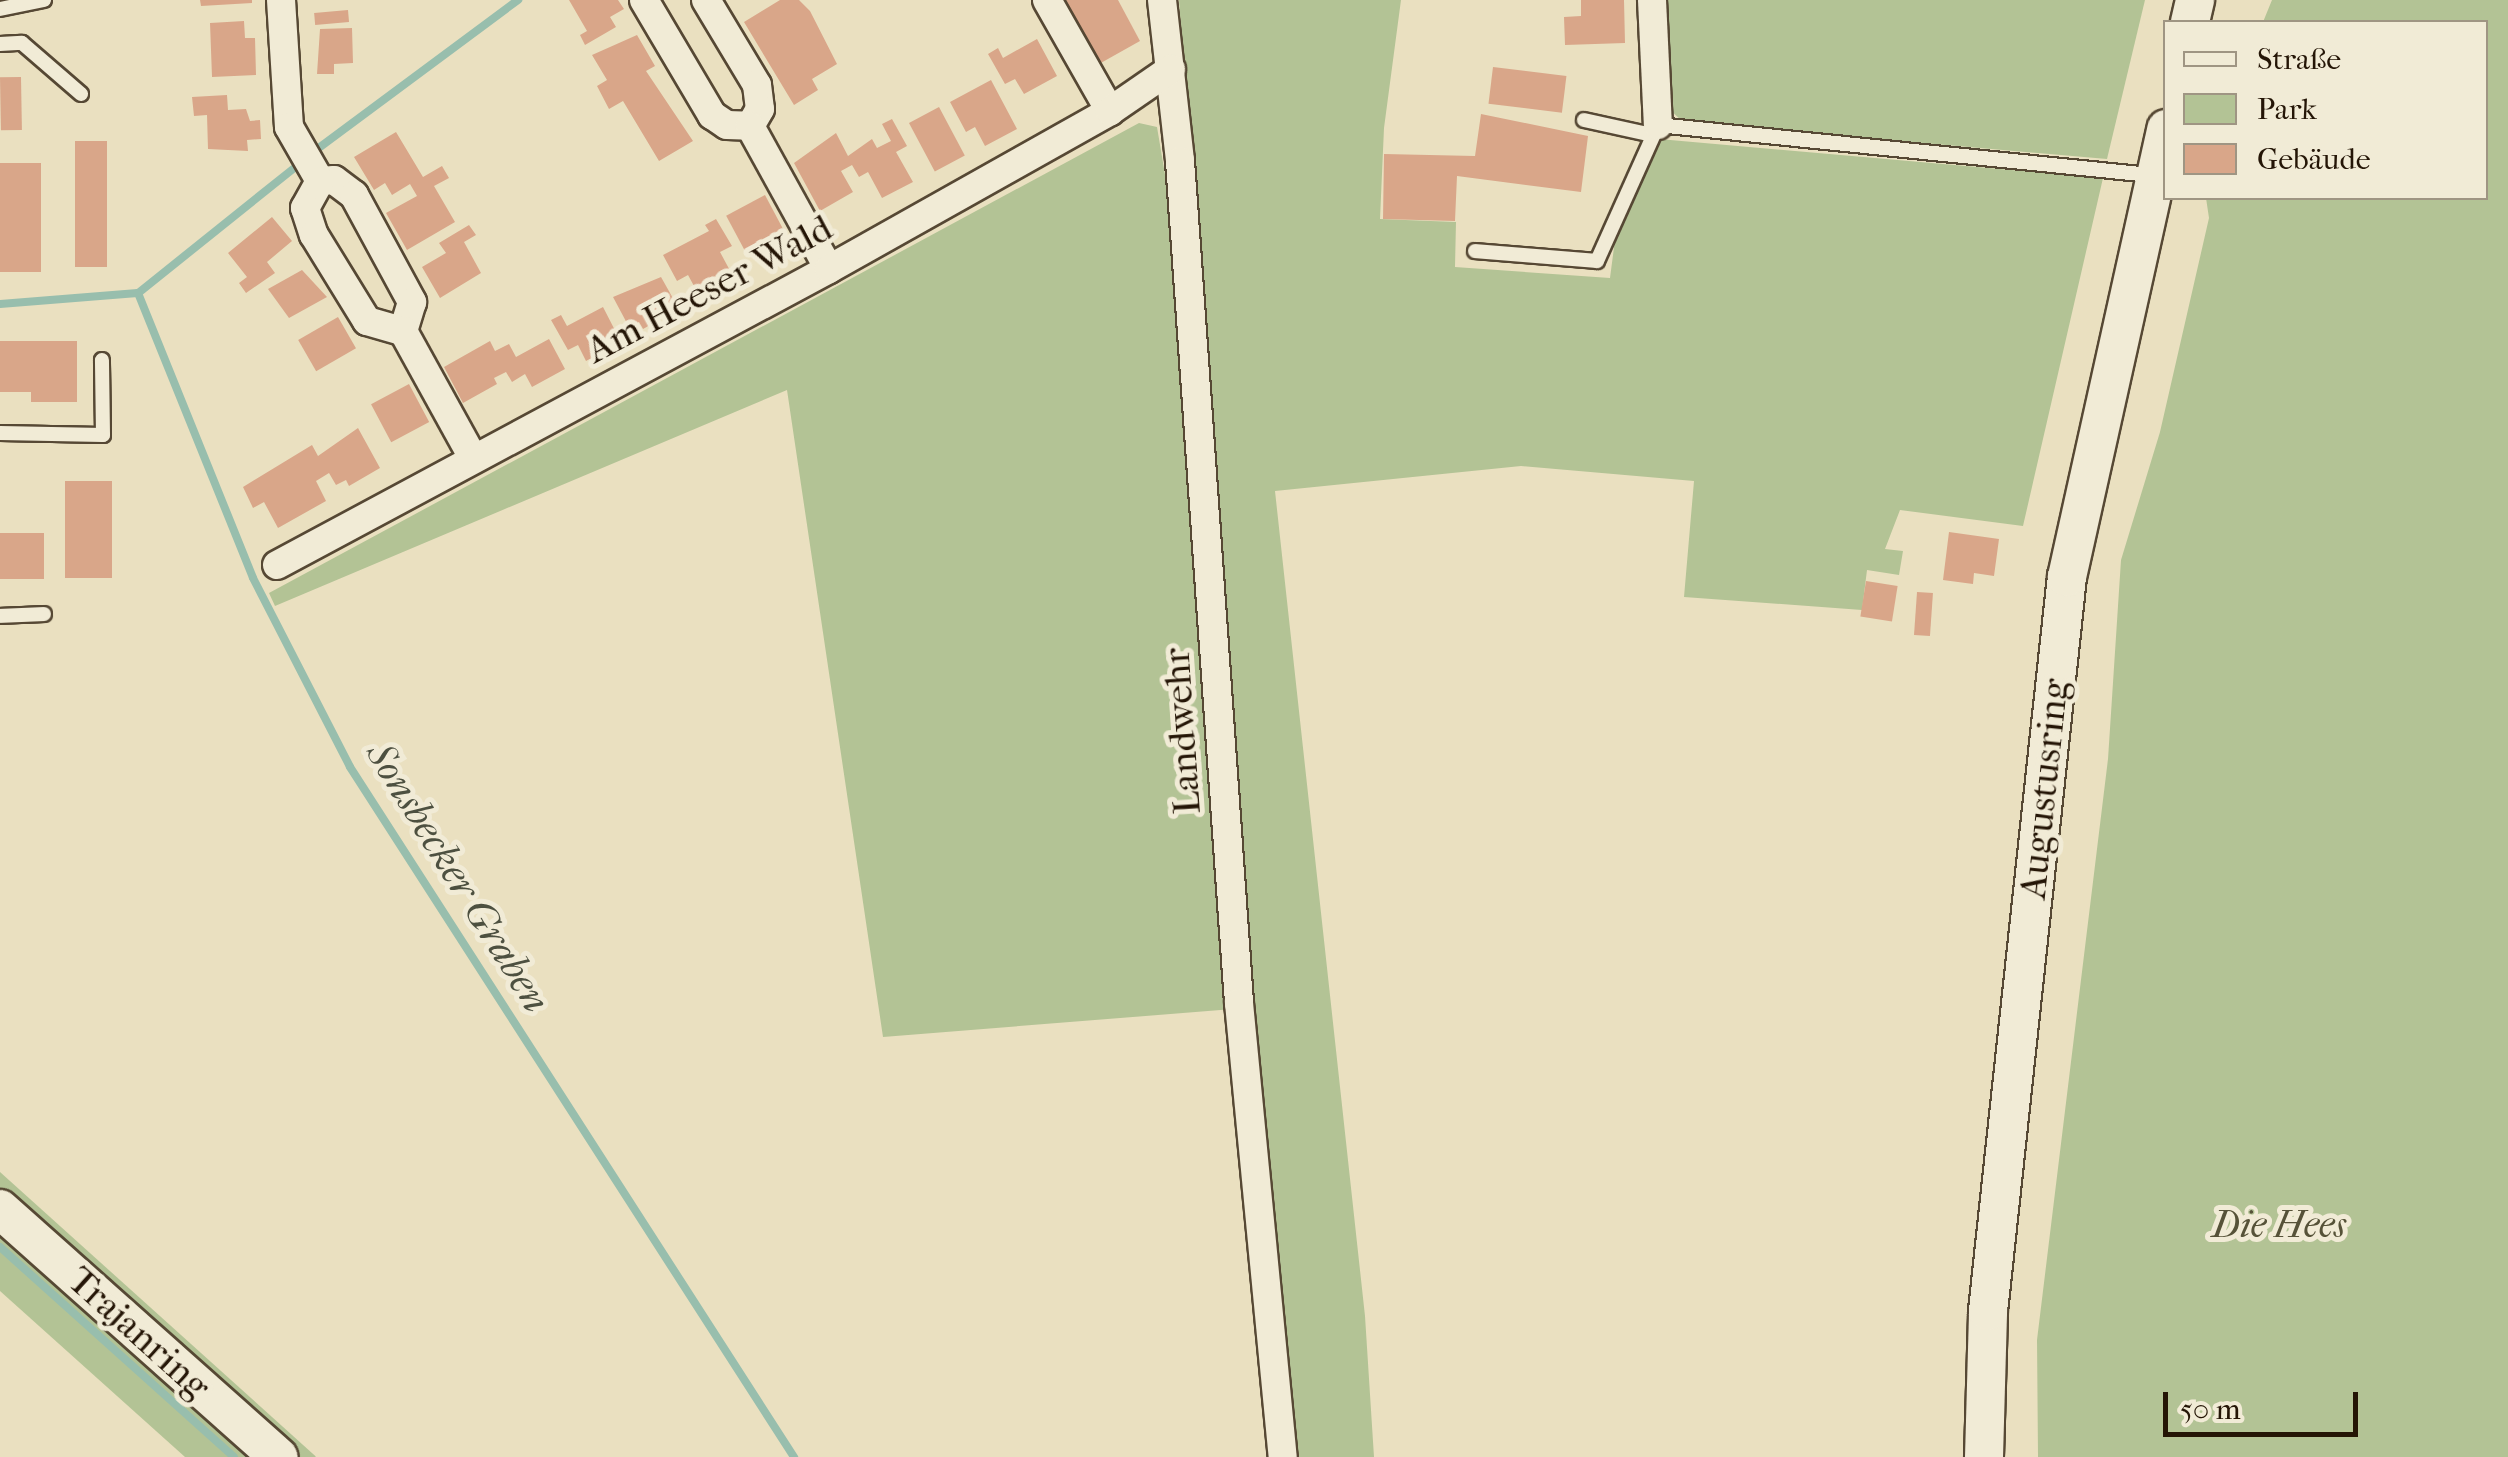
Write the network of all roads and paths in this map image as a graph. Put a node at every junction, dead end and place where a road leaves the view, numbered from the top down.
1 (44, 0) edge
2 (281, 0) edge
3 (644, 0) edge
4 (706, 0) edge
5 (1047, 0) edge
6 (1162, 0) edge
7 (1652, 0) edge
8 (0, 9) edge
9 (0, 44) edge
10 (1171, 69) junction
11 (82, 94) dead end
12 (1110, 111) junction
13 (1584, 120) dead end
14 (750, 126) junction
15 (1655, 130) junction
16 (2163, 142) edge
17 (2155, 175) junction
18 (320, 181) junction
19 (1476, 251) dead end
20 (829, 269) junction
21 (402, 331) junction
22 (102, 360) dead end
23 (0, 433) edge
24 (472, 456) junction
25 (277, 566) dead end
26 (44, 614) dead end
27 (0, 616) edge
28 (0, 1209) edge
29 (278, 1457) edge
30 (1284, 1457) edge
31 (1984, 1457) edge

1 - 8 lane
2 - 18 street
3 - 14 street
4 - 14 street
5 - 12 street
6 - 10 street, Landwehr
7 - 15 street
9 - 11 lane
10 - 12 street, Am Heeser Wald
10 - 30 street, Landwehr
12 - 20 street, Am Heeser Wald
13 - 15 lane
14 - 20 street
15 - 17 lane
15 - 19 lane
16 - 17 main road, Augustusring
17 - 31 main road, Augustusring
18 - 21 street
18 - 21 street
20 - 24 street, Am Heeser Wald
21 - 24 street
22 - 23 lane
24 - 25 street, Am Heeser Wald
26 - 27 lane
28 - 29 main road, Trajanring

